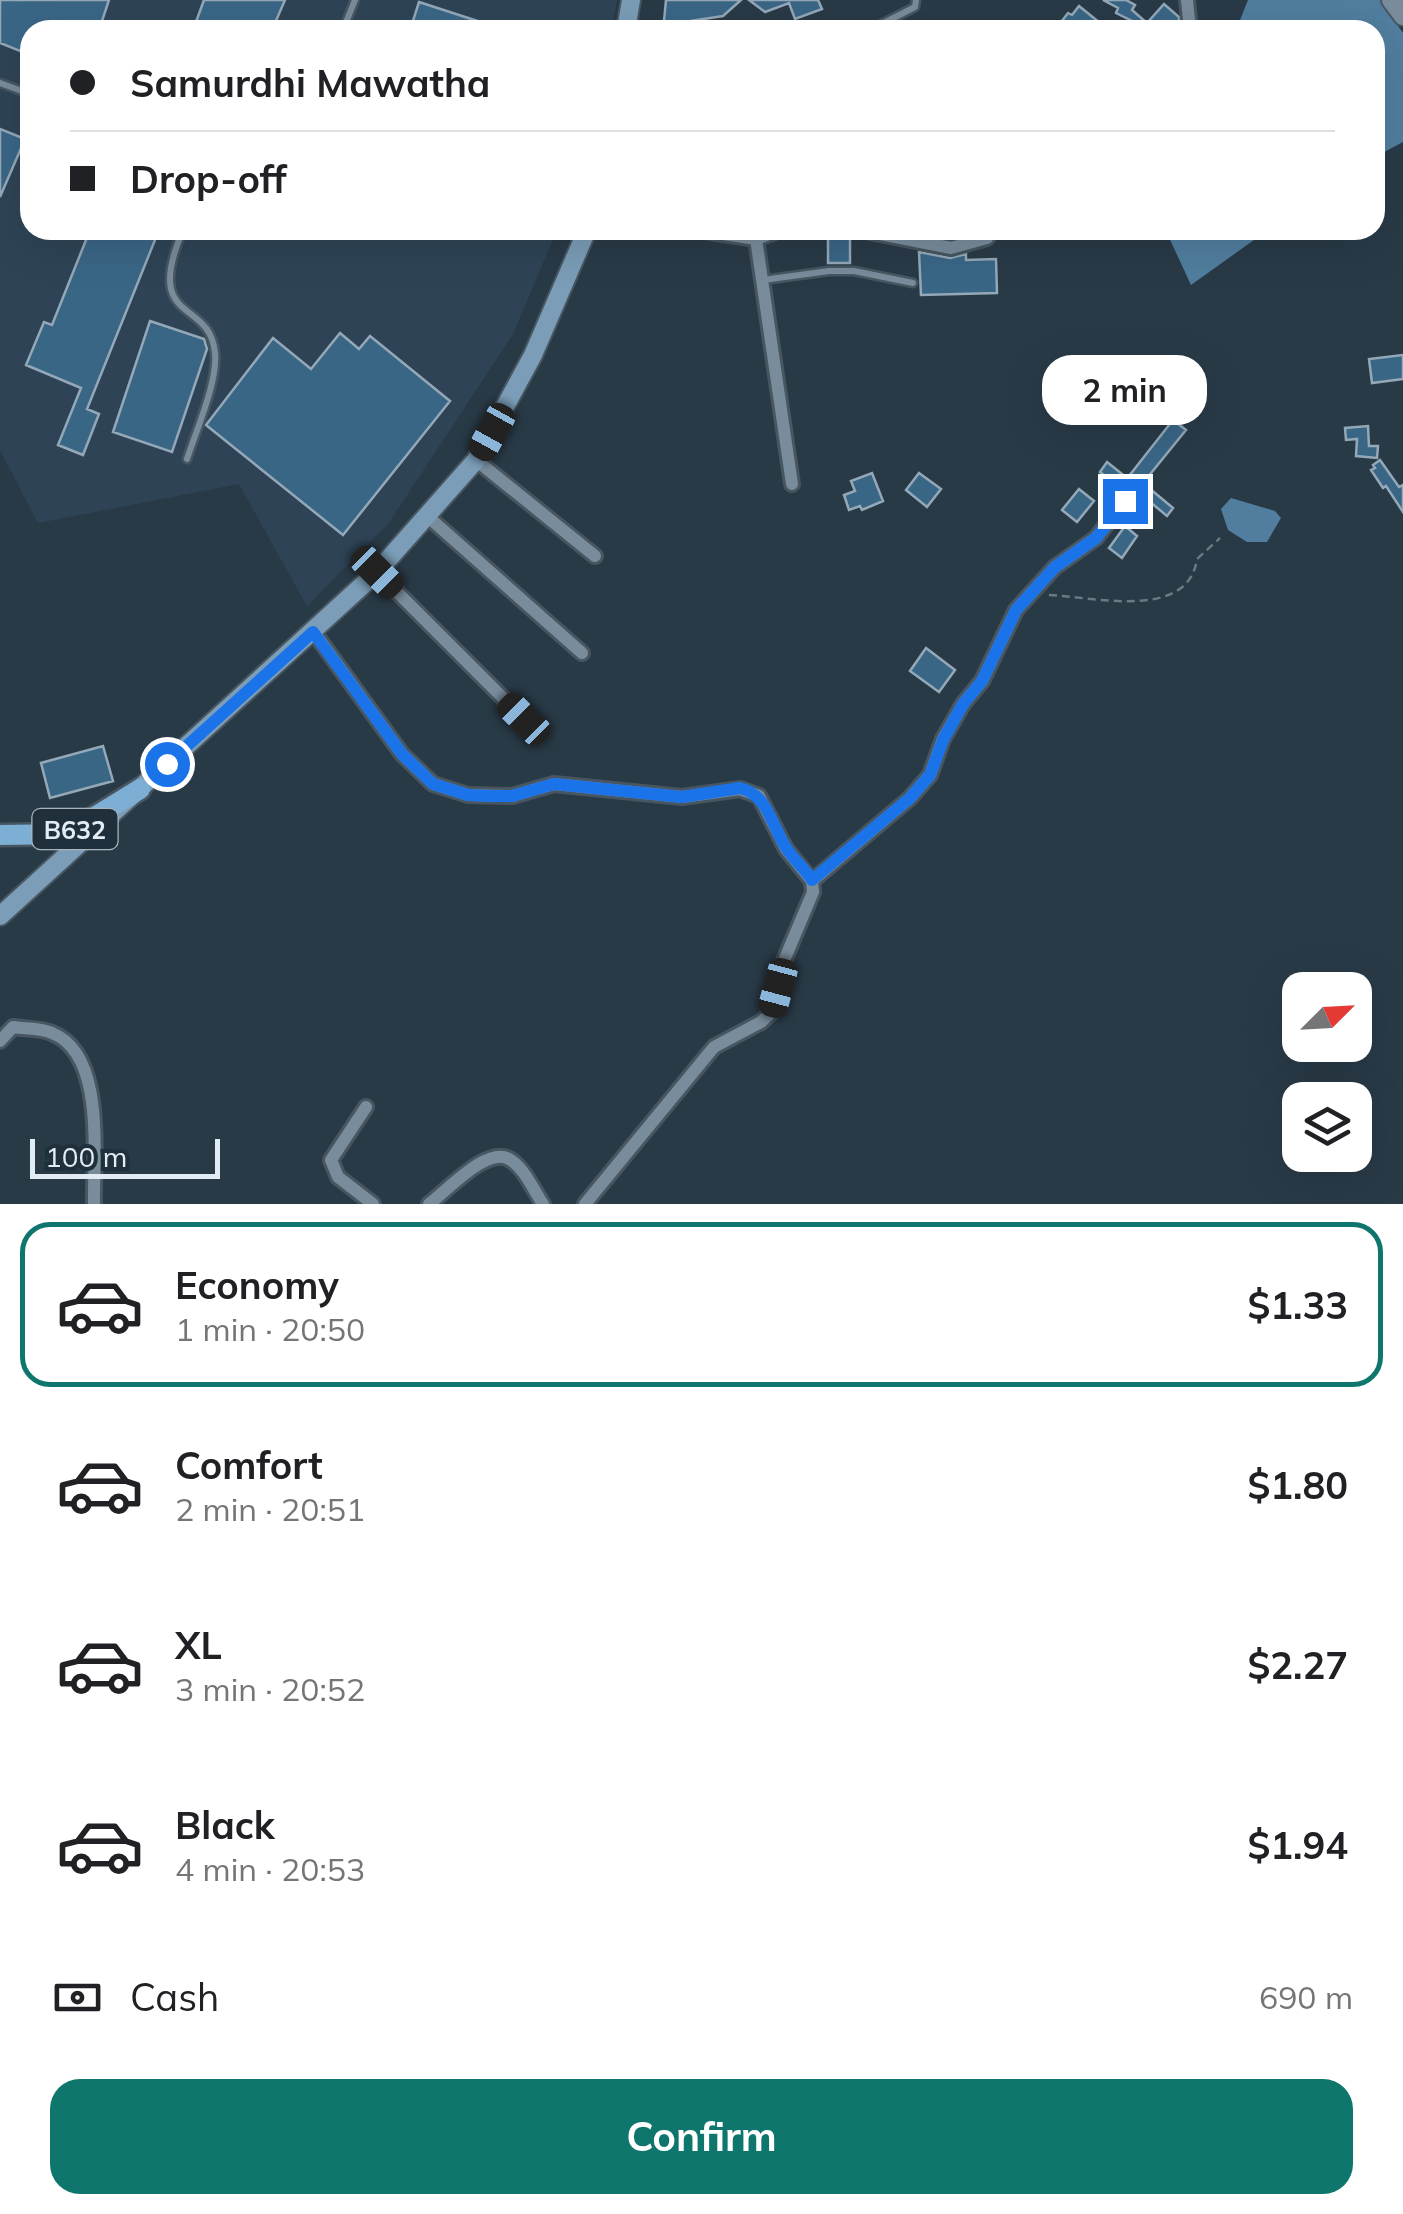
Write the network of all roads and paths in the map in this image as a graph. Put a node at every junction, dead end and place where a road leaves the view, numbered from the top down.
1 (916, 0) edge
2 (1391, 0) edge
3 (1403, 16) edge
4 (890, 20) edge
5 (181, 240) edge
6 (583, 240) edge
7 (756, 240) edge
8 (911, 240) edge
9 (980, 240) edge
10 (762, 280) junction
11 (913, 283) dead end
12 (188, 459) dead end
13 (476, 460) junction
14 (792, 484) dead end
15 (1125, 501) dead end
16 (426, 515) junction
17 (1220, 538) dead end
18 (595, 556) dead end
19 (377, 572) junction
20 (1046, 594) dead end
21 (313, 632) junction
22 (582, 654) dead end
23 (524, 719) dead end
24 (140, 789) junction
25 (0, 836) edge
26 (812, 880) junction
27 (0, 916) edge
28 (0, 1041) edge
29 (366, 1107) dead end
30 (94, 1204) edge
31 (373, 1204) edge
32 (429, 1204) edge
33 (542, 1204) edge
34 (585, 1204) edge

1 - 4 lane
2 - 3 street
5 - 12 lane
6 - 13 main road
7 - 10 street
8 - 9 street
10 - 11 lane
10 - 14 street
13 - 16 main road
13 - 18 street
15 - 26 street
16 - 19 main road
16 - 22 street
17 - 20 path
19 - 21 main road
19 - 23 street
21 - 24 main road
21 - 26 street
24 - 25 main road, B632
24 - 27 main road
26 - 34 street
28 - 30 street
29 - 31 street
32 - 33 street

